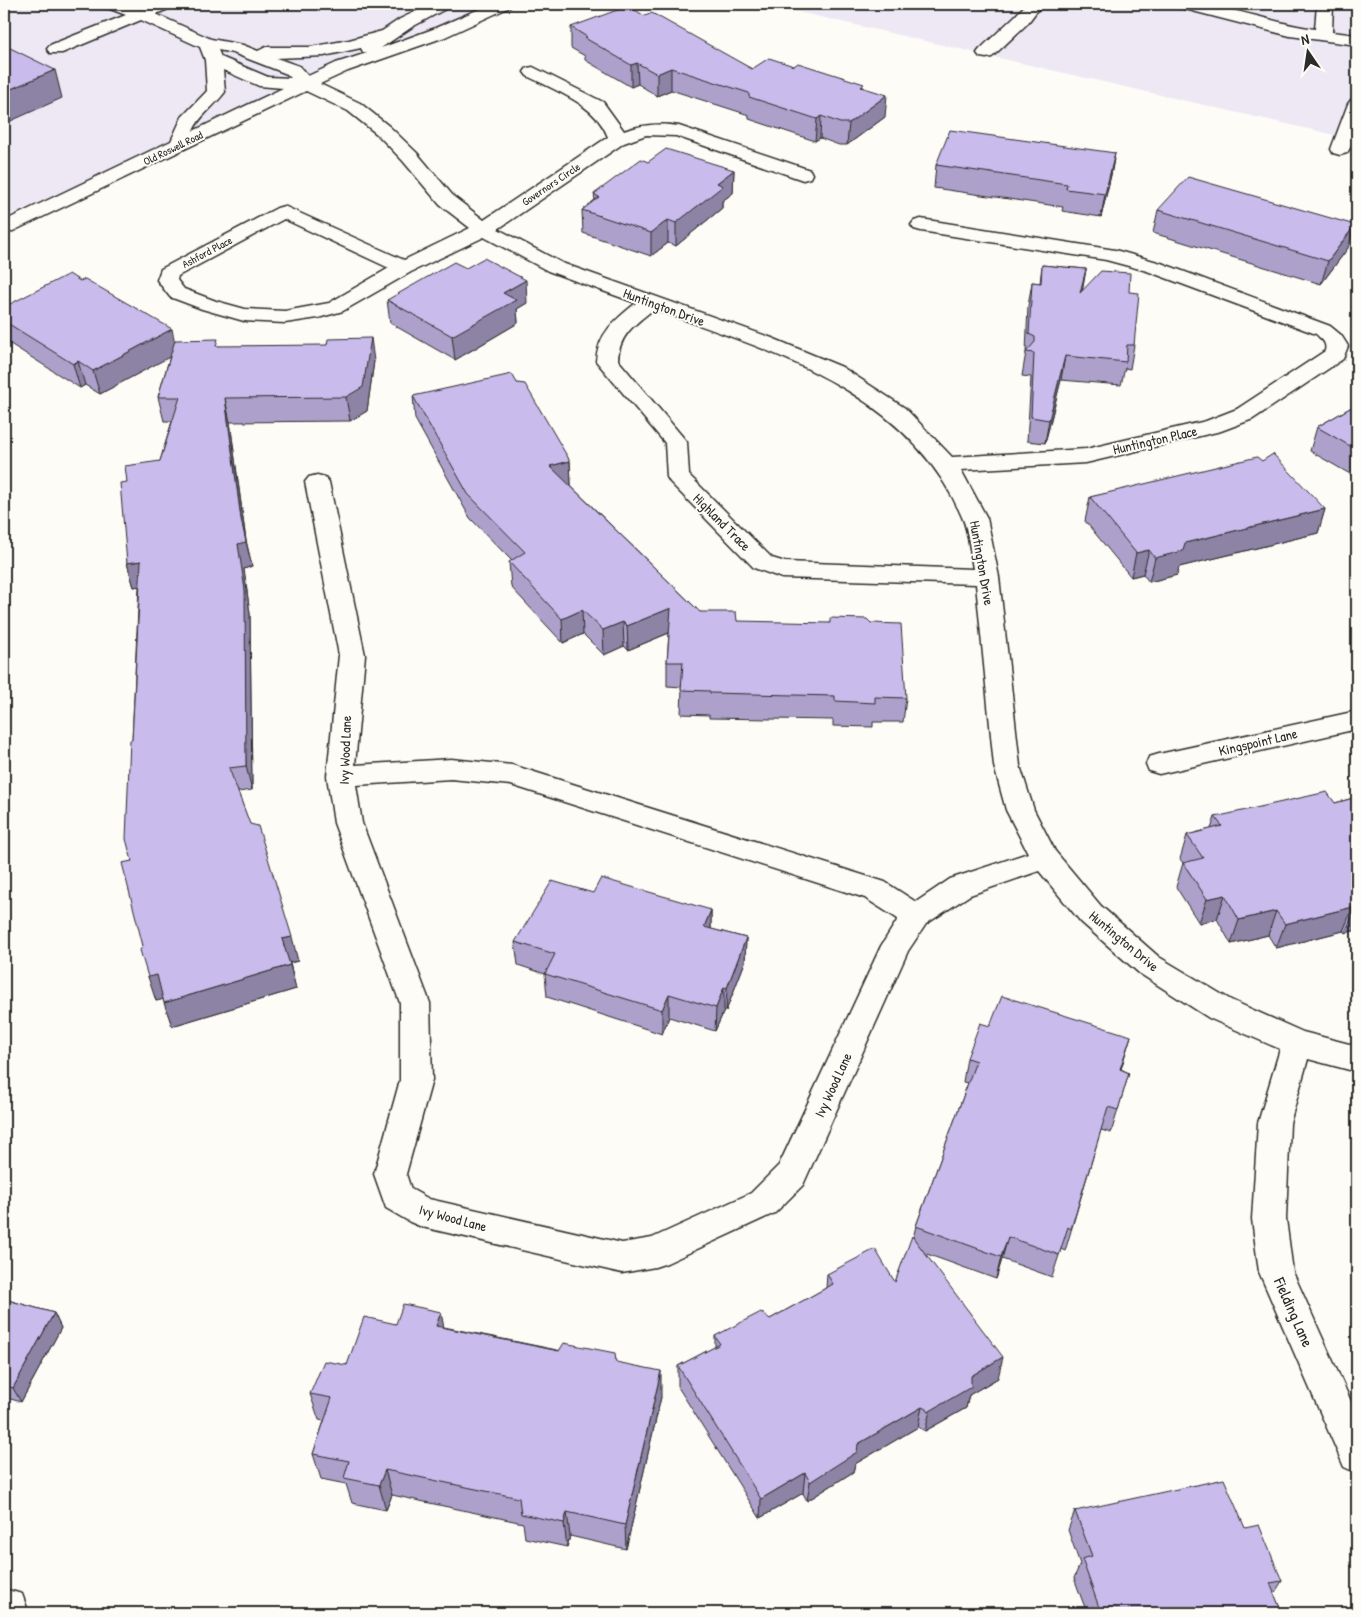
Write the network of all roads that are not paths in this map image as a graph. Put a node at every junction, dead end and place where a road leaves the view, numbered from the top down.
1 (111, 4) edge
2 (167, 4) edge
3 (443, 4) edge
4 (504, 4) edge
5 (1034, 4) edge
6 (1183, 4) edge
7 (1325, 4) edge
8 (141, 14) junction
9 (394, 31) junction
10 (1322, 36) junction
11 (1357, 40) edge
12 (206, 43) junction
13 (56, 49) dead end
14 (237, 49) junction
15 (986, 53) dead end
16 (214, 60) junction
17 (342, 68) junction
18 (533, 72) dead end
19 (306, 84) junction
20 (1357, 104) edge
21 (618, 139) junction
22 (179, 145) junction
23 (1340, 149) dead end
24 (803, 174) dead end
25 (921, 226) dead end
26 (4, 228) edge
27 (484, 229) junction
28 (404, 268) junction
29 (650, 302) junction
30 (946, 464) junction
31 (317, 482) dead end
32 (987, 577) junction
33 (1357, 720) edge
34 (1159, 764) dead end
35 (341, 776) junction
36 (1046, 858) junction
37 (916, 916) junction
38 (1297, 1044) junction
39 (1357, 1059) edge
40 (1357, 1455) edge

1 - 8 street
2 - 8 street
3 - 9 street, Old Roswell Road
4 - 17 street, Old Roswell Road
5 - 15 street
6 - 10 street
7 - 10 street
8 - 12 street
8 - 13 street
9 - 14 street
9 - 17 street, Old Roswell Road
10 - 11 street
12 - 14 street
12 - 16 street
14 - 19 street
16 - 19 street
16 - 22 street
17 - 19 street, Old Roswell Road
18 - 21 street
19 - 22 street, Old Roswell Road
19 - 27 street, Huntington Drive
20 - 23 street
21 - 24 street, Governors Circle
21 - 27 street, Governors Circle
22 - 26 street, Old Roswell Road
25 - 30 street, Huntington Place
27 - 28 street, Ashford Place
27 - 29 street, Huntington Drive
28 - 28 street, Ashford Place
29 - 30 street, Huntington Drive
29 - 32 street, Highland Trace
30 - 32 street, Huntington Drive
31 - 35 street, Ivy Wood Lane
32 - 36 street, Huntington Drive
33 - 34 street, Kingspoint Lane
35 - 37 street
35 - 37 street, Ivy Wood Lane
36 - 37 street, Ivy Wood Lane
36 - 38 street, Huntington Drive
38 - 39 street, Huntington Drive
38 - 40 street, Fielding Lane

